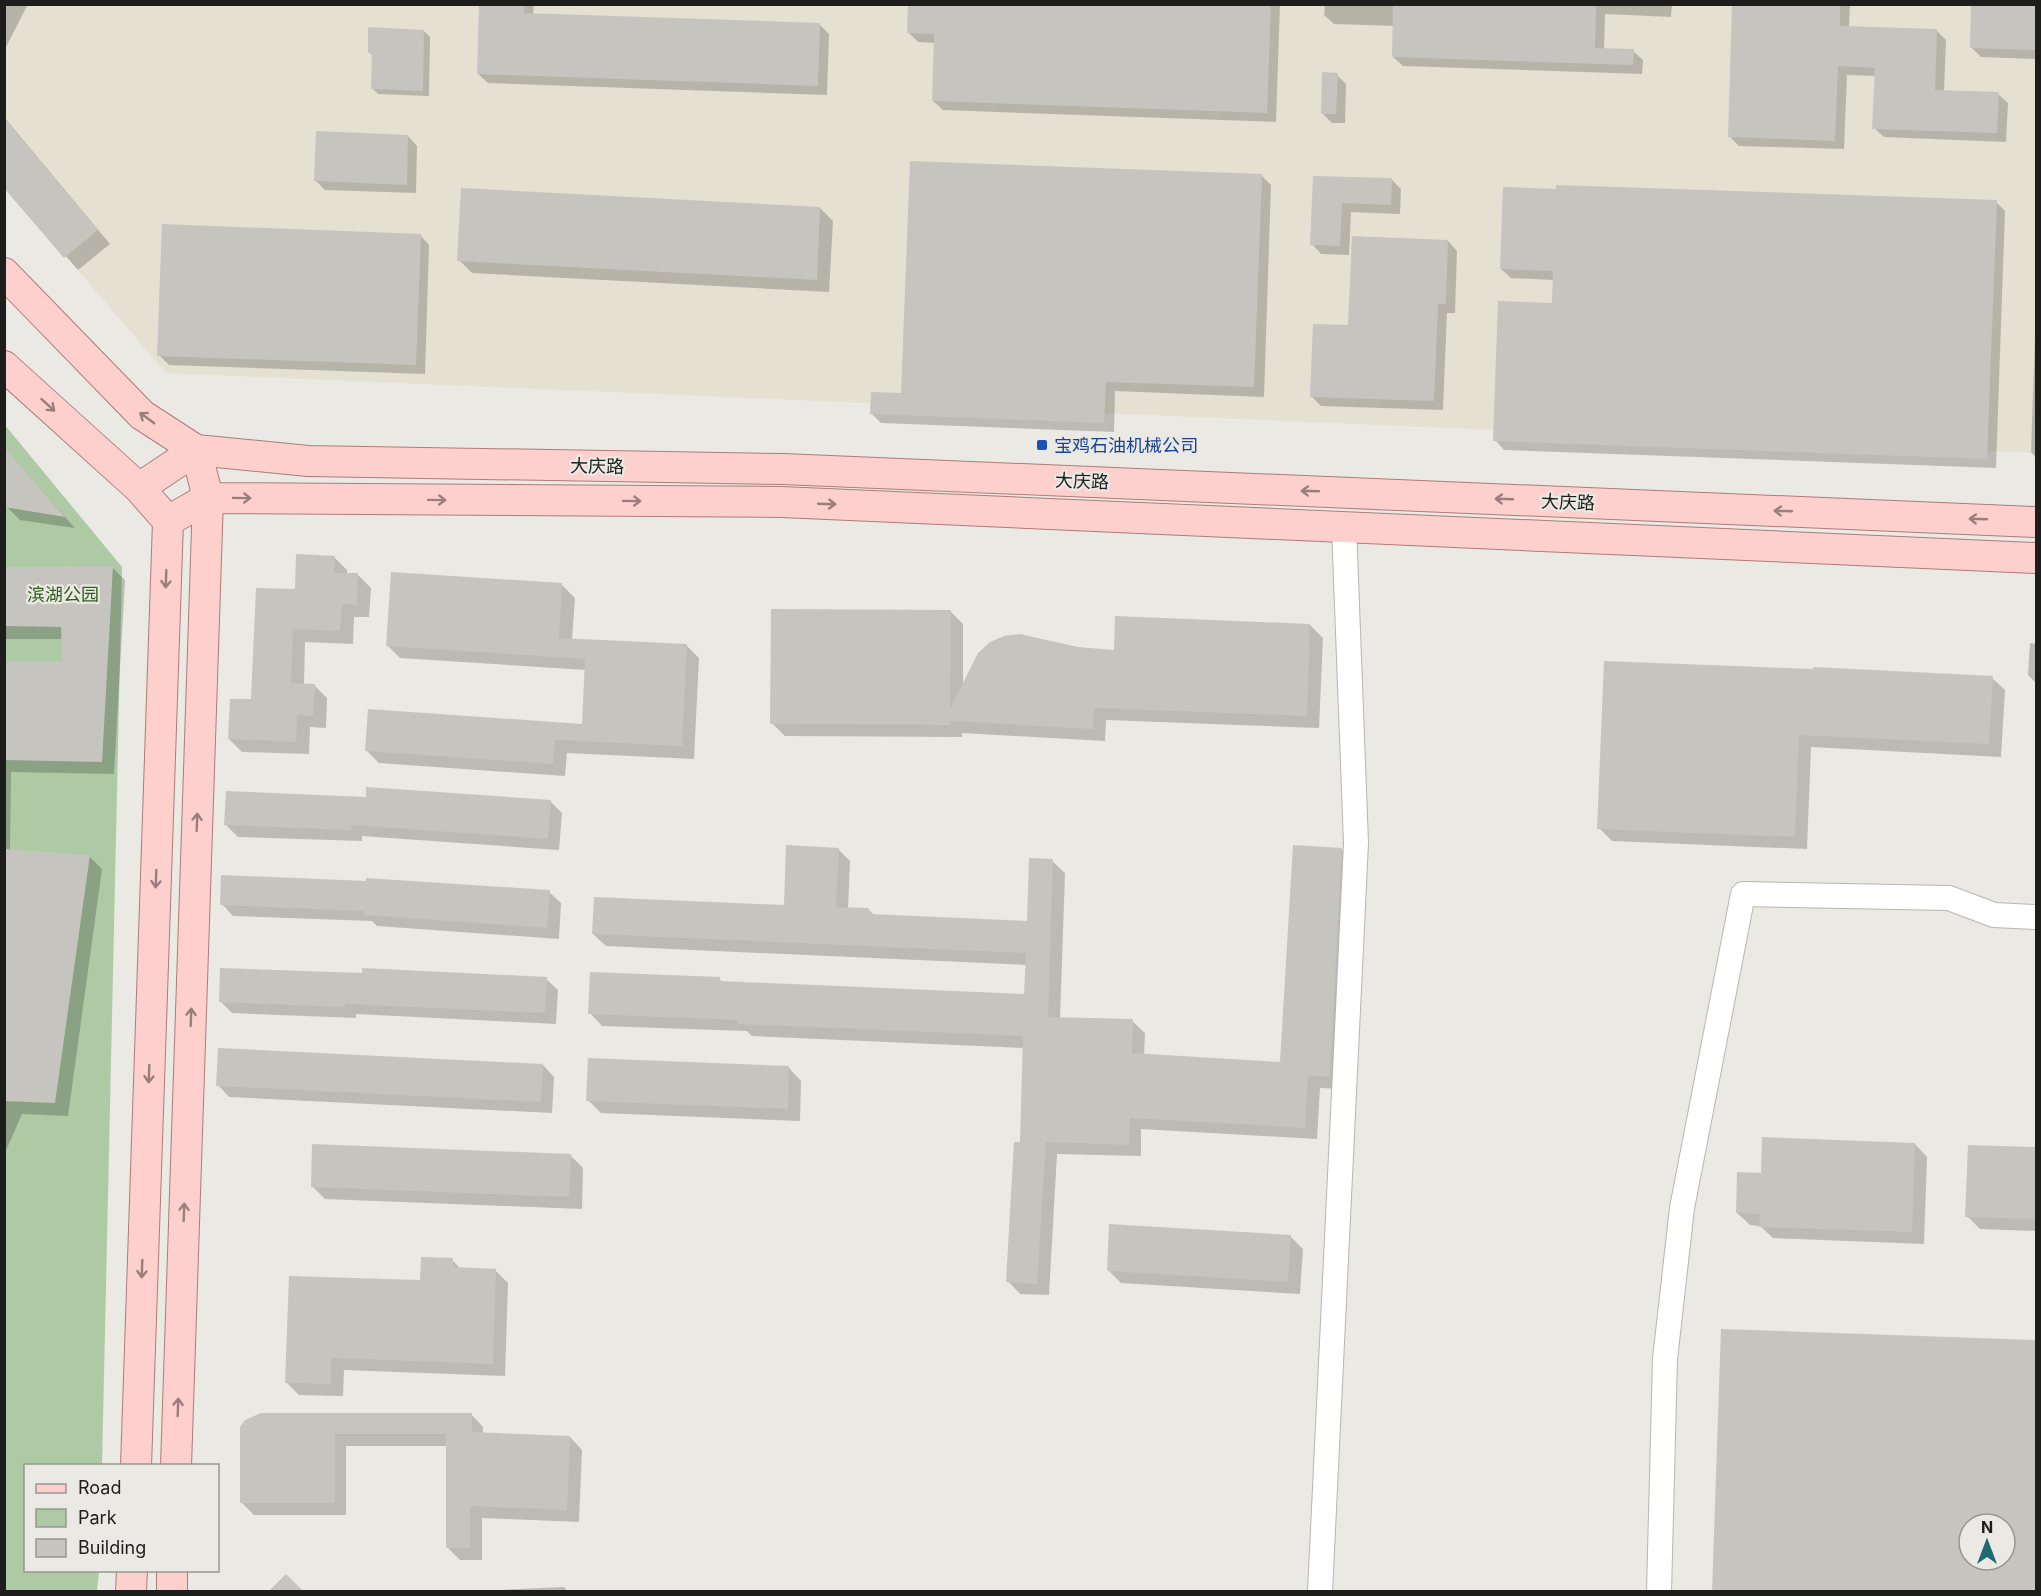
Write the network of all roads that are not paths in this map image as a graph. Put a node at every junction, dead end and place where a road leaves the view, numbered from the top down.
1 (4, 273) edge
2 (4, 366) edge
3 (196, 450) junction
4 (140, 488) junction
5 (208, 498) junction
6 (168, 521) junction
7 (2037, 522) edge
8 (1344, 526) junction
9 (2037, 558) edge
10 (2037, 917) edge
11 (136, 1464) edge
12 (176, 1464) edge
13 (132, 1572) edge
14 (172, 1572) edge
15 (131, 1592) edge
16 (172, 1592) edge
17 (1320, 1592) edge
18 (1659, 1592) edge

3 -> 1 main road
2 -> 4 main road
3 - 4 main road
3 - 5 main road
7 -> 3 main road, 大庆路
4 - 6 main road
5 - 6 main road
5 -> 8 main road, 大庆路
12 -> 5 main road
6 -> 11 main road
8 - 9 main road, 大庆路
8 - 17 street
10 - 18 street
13 - 15 main road
14 - 16 main road

